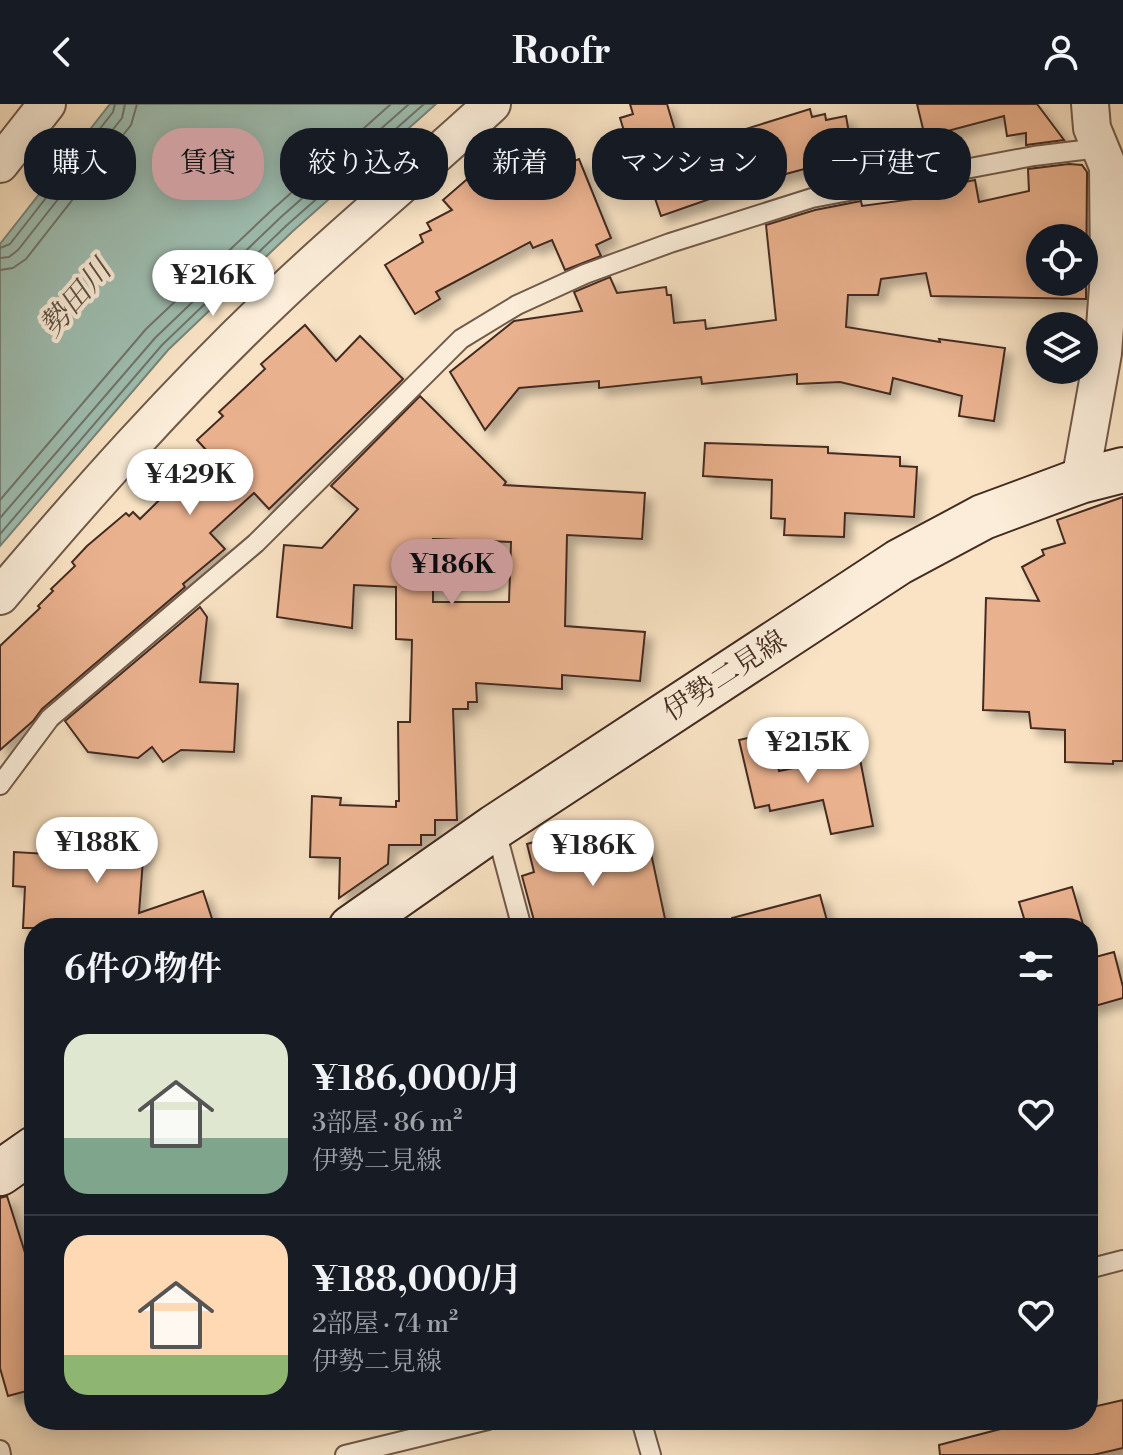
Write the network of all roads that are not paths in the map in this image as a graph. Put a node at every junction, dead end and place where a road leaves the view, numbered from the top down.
1 (47, 104) edge
2 (492, 104) edge
3 (1090, 104) edge
4 (1111, 145) edge
5 (0, 164) edge
6 (1123, 470) edge
7 (1080, 481) junction
8 (0, 596) edge
9 (0, 785) edge
10 (495, 827) junction
11 (365, 918) edge
12 (519, 918) edge
13 (24, 1156) edge
14 (0, 1173) edge
15 (1123, 1260) edge
16 (1098, 1266) edge
17 (447, 1430) edge
18 (644, 1430) edge
19 (345, 1455) edge
20 (651, 1455) edge

1 - 5 street
2 - 8 street
3 - 4 street
4 - 7 street
4 - 9 lane
6 - 7 main road, 伊勢二見線
7 - 10 main road, 伊勢二見線
10 - 11 main road, 伊勢二見線
10 - 12 lane
13 - 14 main road
15 - 16 lane
17 - 19 lane
18 - 20 lane

